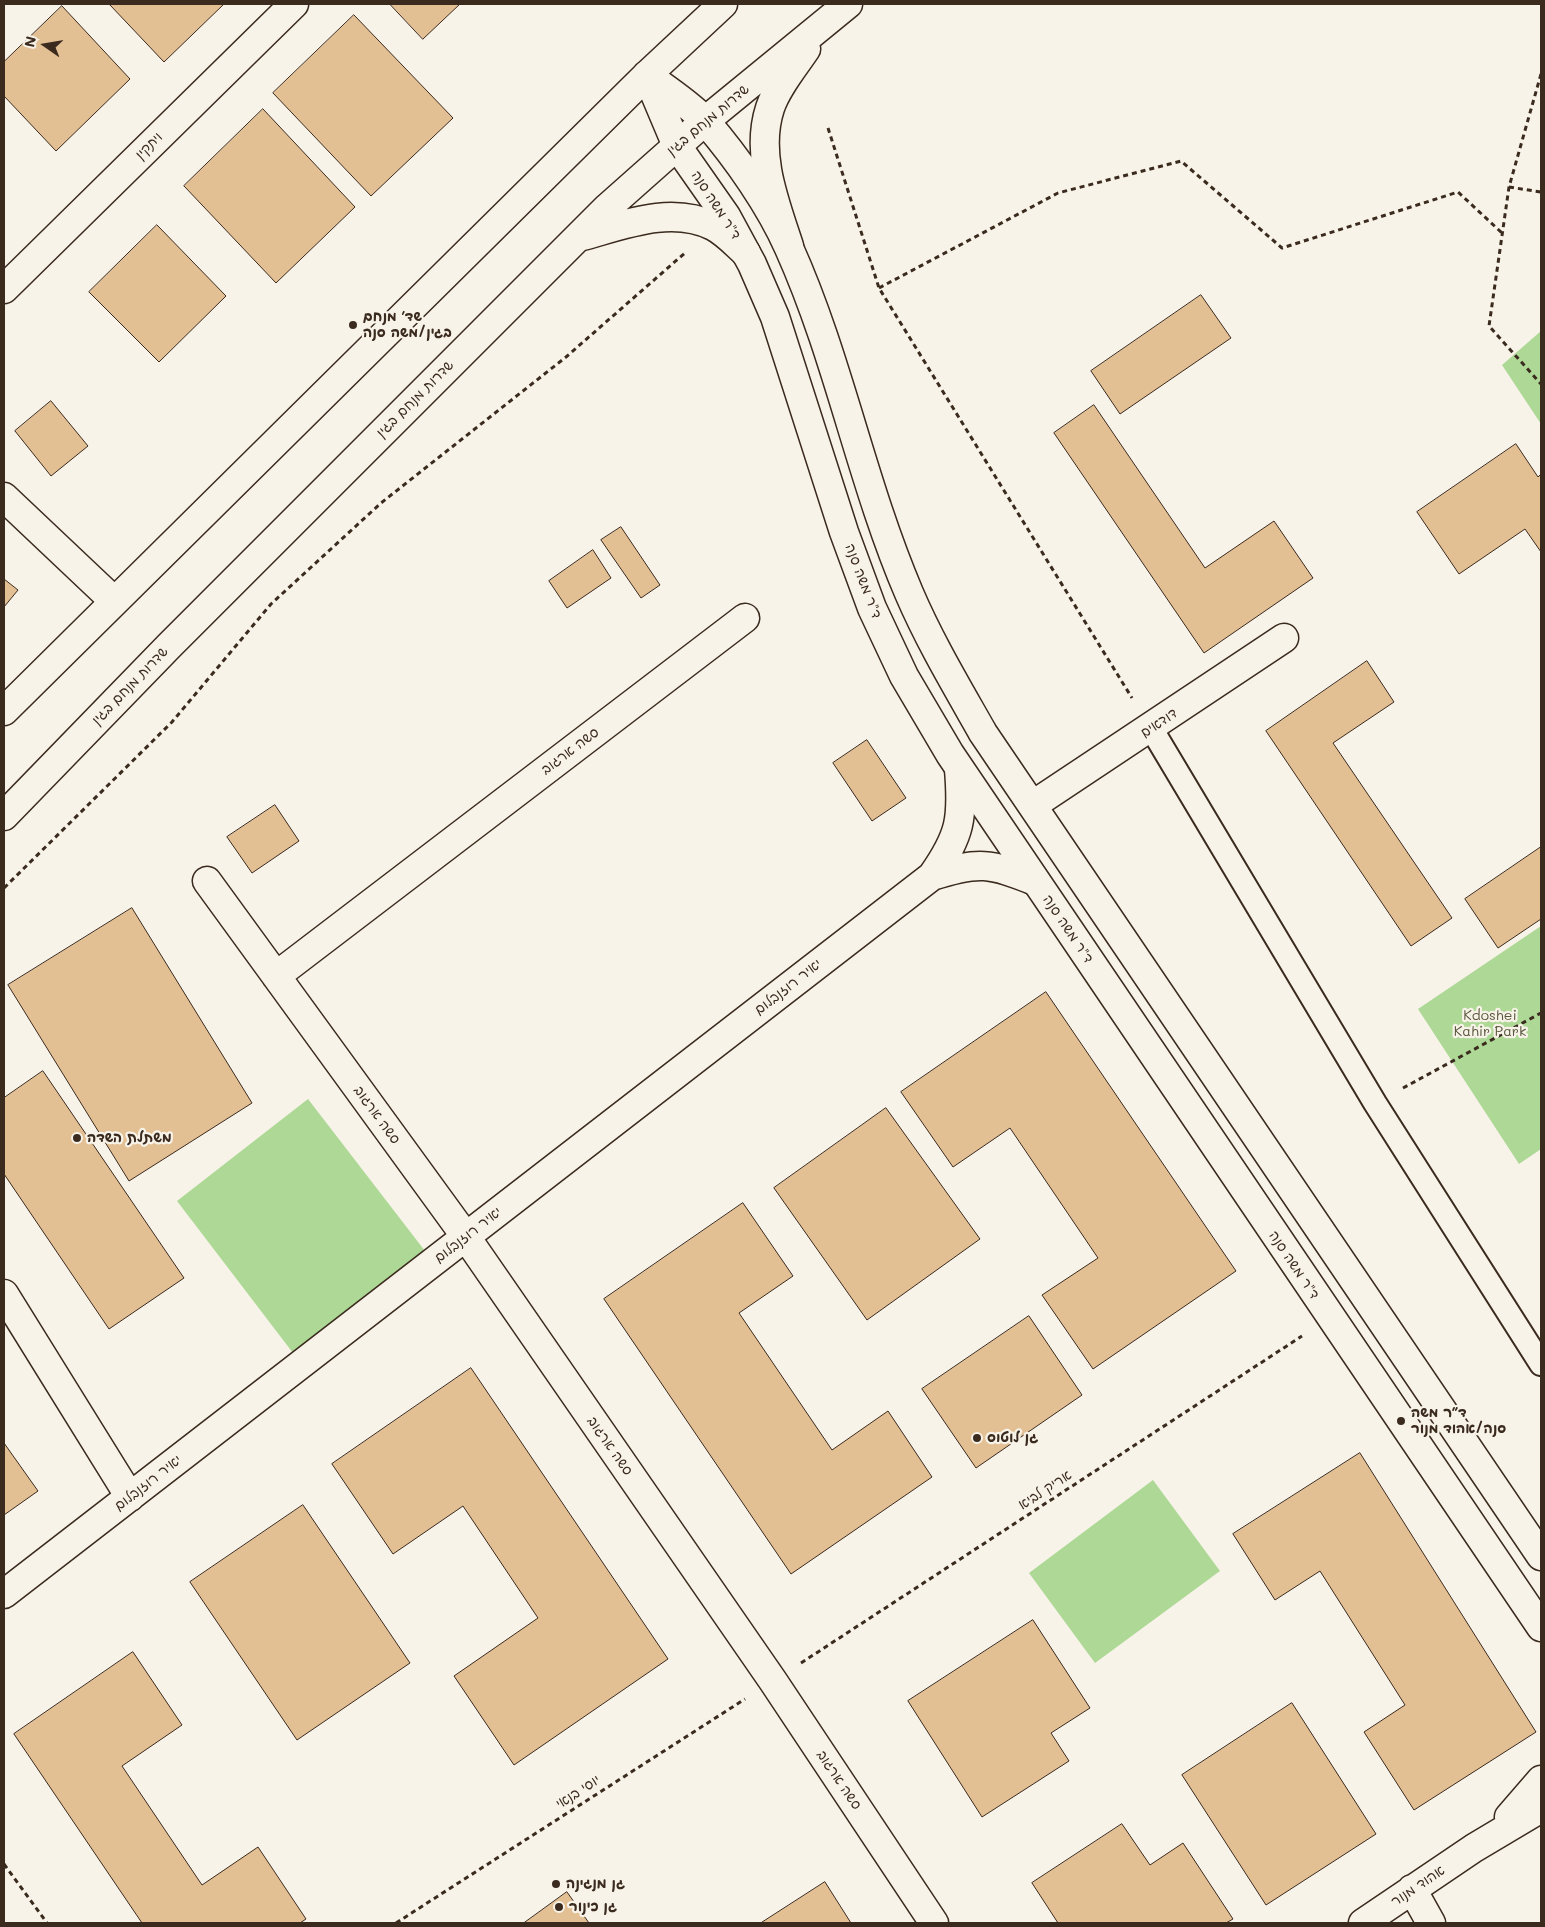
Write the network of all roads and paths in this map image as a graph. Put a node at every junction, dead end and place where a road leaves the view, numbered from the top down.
1 (294, 4) edge
2 (723, 4) edge
3 (848, 4) edge
4 (820, 28) junction
5 (1541, 74) edge
6 (647, 75) junction
7 (705, 121) junction
8 (828, 128) dead end
9 (677, 146) junction
10 (1509, 187) junction
11 (1541, 192) edge
12 (1502, 233) junction
13 (575, 238) junction
14 (788, 246) junction
15 (688, 251) dead end
16 (746, 253) junction
17 (879, 288) junction
18 (4, 289) edge
19 (1541, 384) edge
20 (4, 497) edge
21 (114, 601) junction
22 (745, 618) dead end
23 (1284, 638) dead end
24 (4, 711) edge
25 (1151, 728) junction
26 (959, 769) junction
27 (1033, 805) junction
28 (4, 816) edge
29 (932, 876) junction
30 (207, 881) dead end
31 (1036, 881) junction
32 (4, 888) edge
33 (276, 976) junction
34 (1541, 1013) edge
35 (1375, 1103) junction
36 (466, 1237) junction
37 (4, 1294) edge
38 (1330, 1318) junction
39 (1541, 1364) edge
40 (130, 1497) junction
41 (1541, 1556) edge
42 (4, 1594) edge
43 (1541, 1627) edge
44 (773, 1681) junction
45 (1541, 1780) edge
46 (1541, 1808) edge
47 (1474, 1848) junction
48 (4, 1864) edge
49 (1412, 1889) junction
50 (47, 1923) edge
51 (396, 1923) edge
52 (934, 1923) edge
53 (1363, 1923) edge
54 (1431, 1923) edge

1 - 18 street, ויתקין
2 - 6 street
3 - 4 street, שדרות מנחם בגין
4 - 7 street, שדרות מנחם בגין
4 - 14 street
5 - 10 path
6 - 7 street
6 - 9 street, ד"ר משה סנה
6 - 21 street
7 - 9 street, שדרות מנחם בגין
7 - 14 street
8 - 17 path
9 - 13 street, שדרות מנחם בגין
9 - 16 street, ד"ר משה סנה
10 - 11 path
10 - 12 path
12 - 17 path
12 - 19 path
13 - 16 street
13 - 28 street, שדרות מנחם בגין
14 - 27 street
15 - 32 path
16 - 26 street, ד"ר משה סנה
17 - 25 path
20 - 21 street
21 - 24 street
22 - 33 street, סשה ארגוב
23 - 25 street, דודאים
25 - 27 street, דודאים
25 - 35 lane
26 - 29 street, יאיר רוזנבלום
26 - 31 street, ד"ר משה סנה
27 - 41 street
29 - 31 street, יאיר רוזנבלום
29 - 36 street, יאיר רוזנבלום
30 - 33 street, סשה ארגוב
31 - 38 street, ד"ר משה סנה
33 - 36 street, סשה ארגוב
34 - 35 path
35 - 39 lane
36 - 40 street, יאיר רוזנבלום
36 - 44 street, סשה ארגוב
37 - 40 street
38 - 43 street, ד"ר משה סנה
38 - 44 path, אריק לביא
40 - 42 street, יאיר רוזנבלום
44 - 51 path, יוסי בנאי
44 - 52 street, סשה ארגוב
45 - 47 street, אהוד מנור
46 - 47 street, אהוד מנור
47 - 49 street, אהוד מנור
48 - 50 path
49 - 53 street, אהוד מנור
49 - 54 street

